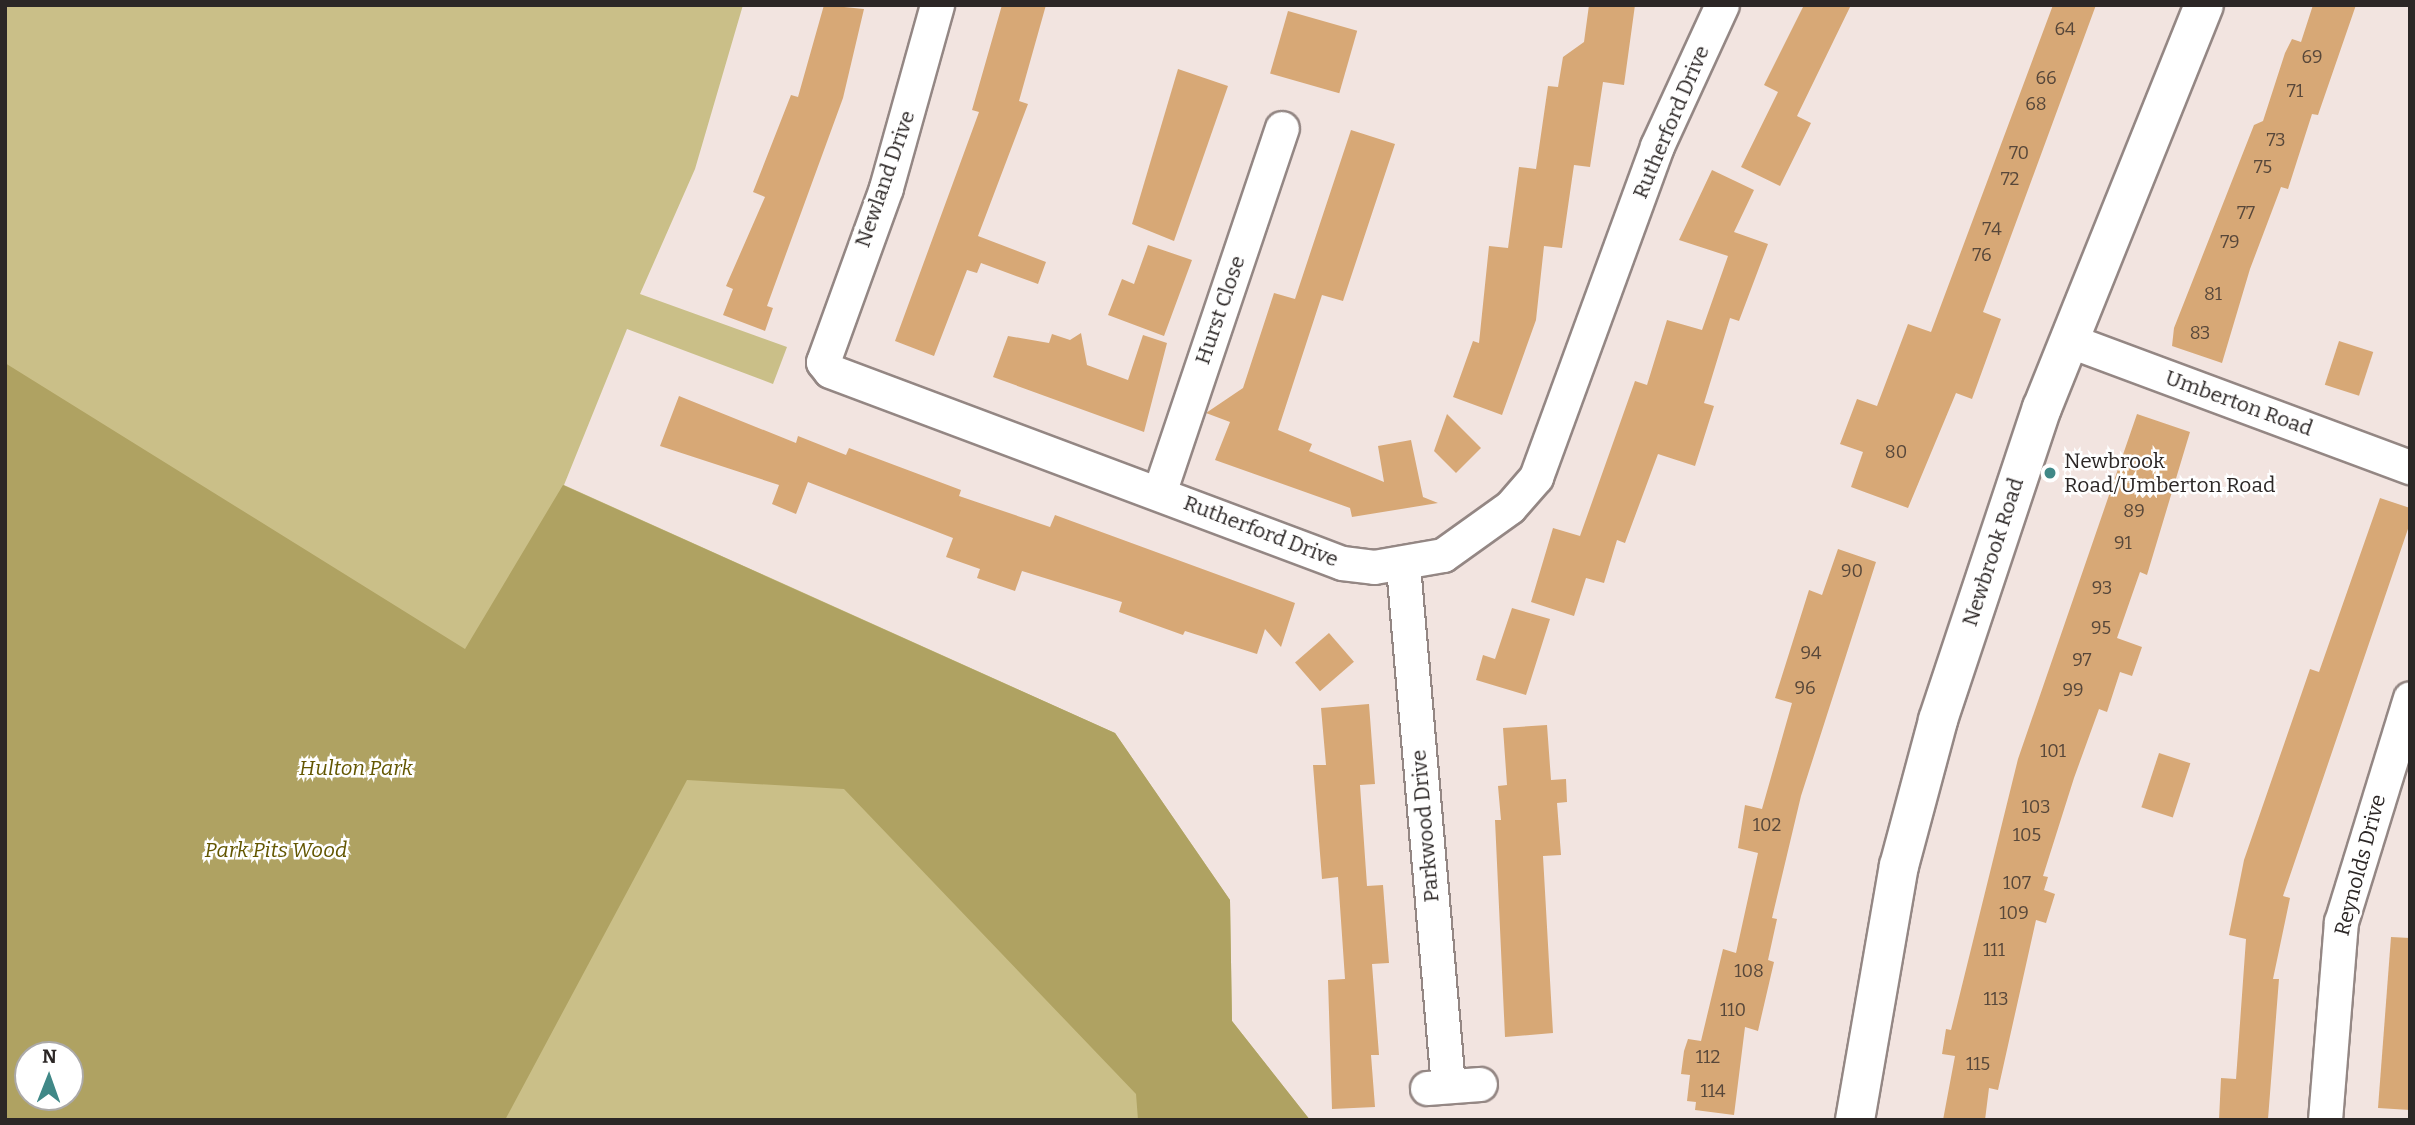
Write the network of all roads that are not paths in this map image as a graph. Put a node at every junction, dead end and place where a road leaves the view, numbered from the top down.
1 (937, 5) edge
2 (1722, 5) edge
3 (2204, 5) edge
4 (1284, 129) dead end
5 (2068, 340) junction
6 (823, 349) joint
7 (2410, 467) edge
8 (1158, 493) junction
9 (1403, 566) junction
10 (2410, 698) edge
11 (1452, 1086) dead end
12 (1855, 1120) edge
13 (2325, 1120) edge

1 - 6 street, Newland Drive
2 - 9 street, Rutherford Drive
3 - 5 highway, Newbrook Road
4 - 8 street, Hurst Close
5 - 7 street, Umberton Road
5 - 12 highway, Newbrook Road
6 - 8 street, Rutherford Drive
8 - 9 street, Rutherford Drive
9 - 11 street, Parkwood Drive
10 - 13 street, Reynolds Drive

